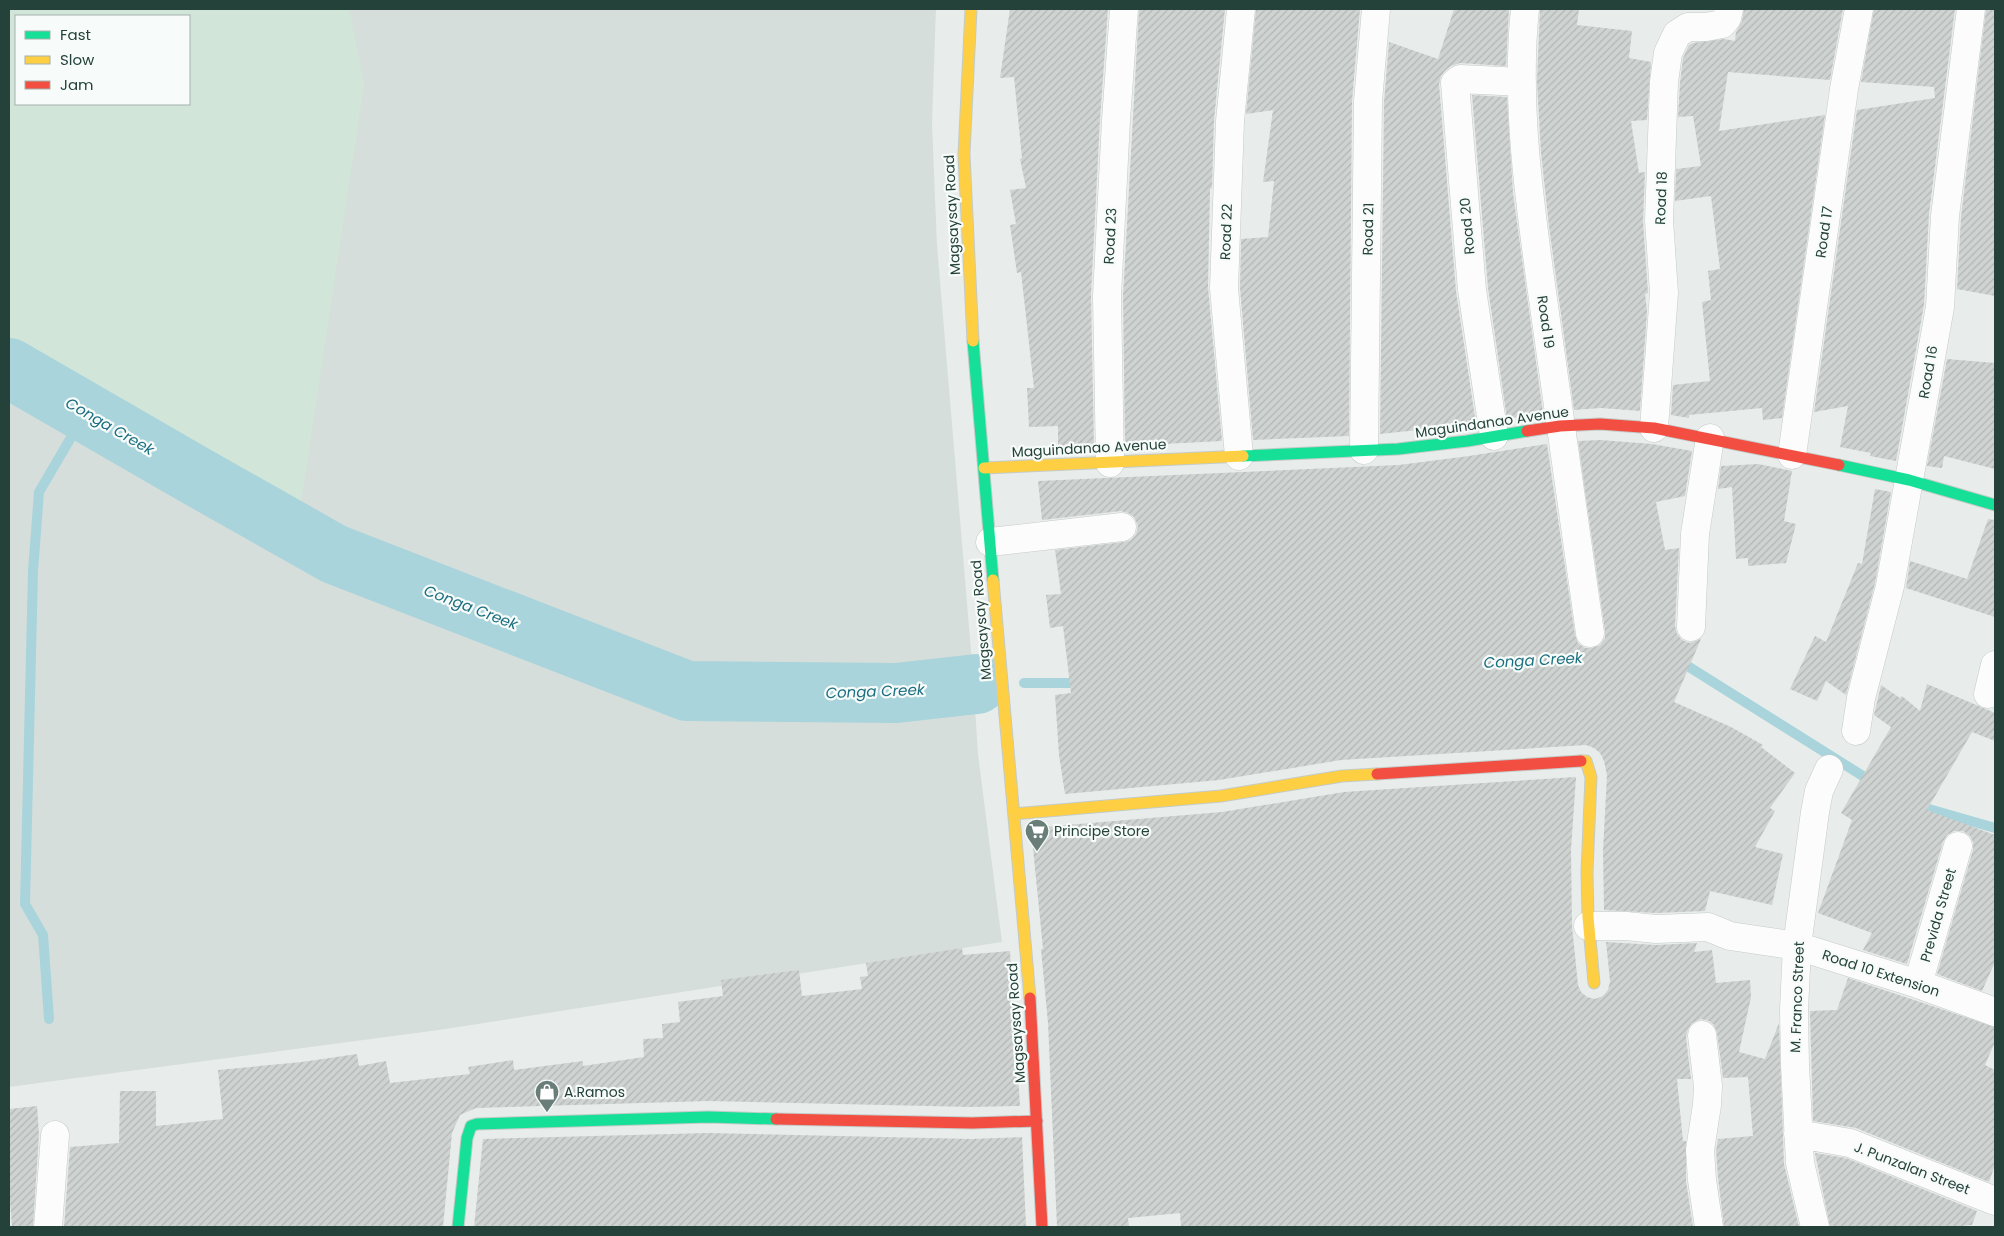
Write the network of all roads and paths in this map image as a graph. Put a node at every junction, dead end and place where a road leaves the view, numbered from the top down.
1 (971, 9) edge
2 (1124, 9) edge
3 (1241, 9) edge
4 (1376, 9) edge
5 (1525, 9) edge
6 (1729, 9) edge
7 (1859, 9) edge
8 (1971, 9) edge
9 (1522, 82) junction
10 (1560, 426) junction
11 (1654, 428) junction
12 (1494, 436) junction
13 (1710, 438) junction
14 (1364, 450) junction
15 (1792, 455) junction
16 (1239, 456) junction
17 (1110, 463) junction
18 (984, 468) junction
19 (1909, 480) junction
20 (1995, 505) edge
21 (1122, 527) dead end
22 (990, 542) junction
23 (1691, 626) dead end
24 (1590, 634) dead end
25 (1995, 665) edge
26 (1988, 694) dead end
27 (1856, 731) dead end
28 (1829, 769) dead end
29 (1014, 814) junction
30 (1958, 846) dead end
31 (1588, 926) junction
32 (1797, 946) junction
33 (1594, 983) dead end
34 (1918, 984) junction
35 (1995, 1012) edge
36 (1702, 1035) dead end
37 (1037, 1121) junction
38 (1798, 1134) junction
39 (55, 1135) dead end
40 (1995, 1201) edge
41 (48, 1227) edge
42 (458, 1227) edge
43 (1042, 1227) edge
44 (1709, 1227) edge
45 (1815, 1227) edge

1 - 18 street, Magsaysay Road
2 - 17 street, Road 23
3 - 16 street, Road 22
4 - 14 street, Road 21
5 - 9 street, Road 19
6 - 11 street, Road 18
7 - 15 street, Road 17
8 - 19 street, Road 16
9 - 10 street, Road 19
9 - 12 street, Road 20
10 - 11 street, Maguindanao Avenue
10 - 12 street, Maguindanao Avenue
10 - 24 street, Road 19
11 - 13 street, Maguindanao Avenue
12 - 14 street, Maguindanao Avenue
13 - 15 street, Maguindanao Avenue
13 - 23 street
14 - 16 street, Maguindanao Avenue
15 - 19 street, Maguindanao Avenue
16 - 17 street, Maguindanao Avenue
17 - 18 street, Maguindanao Avenue
18 - 22 street, Magsaysay Road
19 - 20 street, Maguindanao Avenue
19 - 27 street, Road 16
21 - 22 street
22 - 29 street, Magsaysay Road
25 - 26 street
28 - 32 street, M. Franco Street
29 - 31 street
29 - 37 street, Magsaysay Road
30 - 34 street, Previda Street
31 - 32 street, Road 10 Extension
31 - 33 street
32 - 34 street, Road 10 Extension
32 - 38 street, M. Franco Street
34 - 35 street, Road 10 Extension
36 - 44 street
37 - 42 street
37 - 43 street, Magsaysay Road
38 - 40 street, J. Punzalan Street
38 - 45 street, M. Franco Street
39 - 41 street

